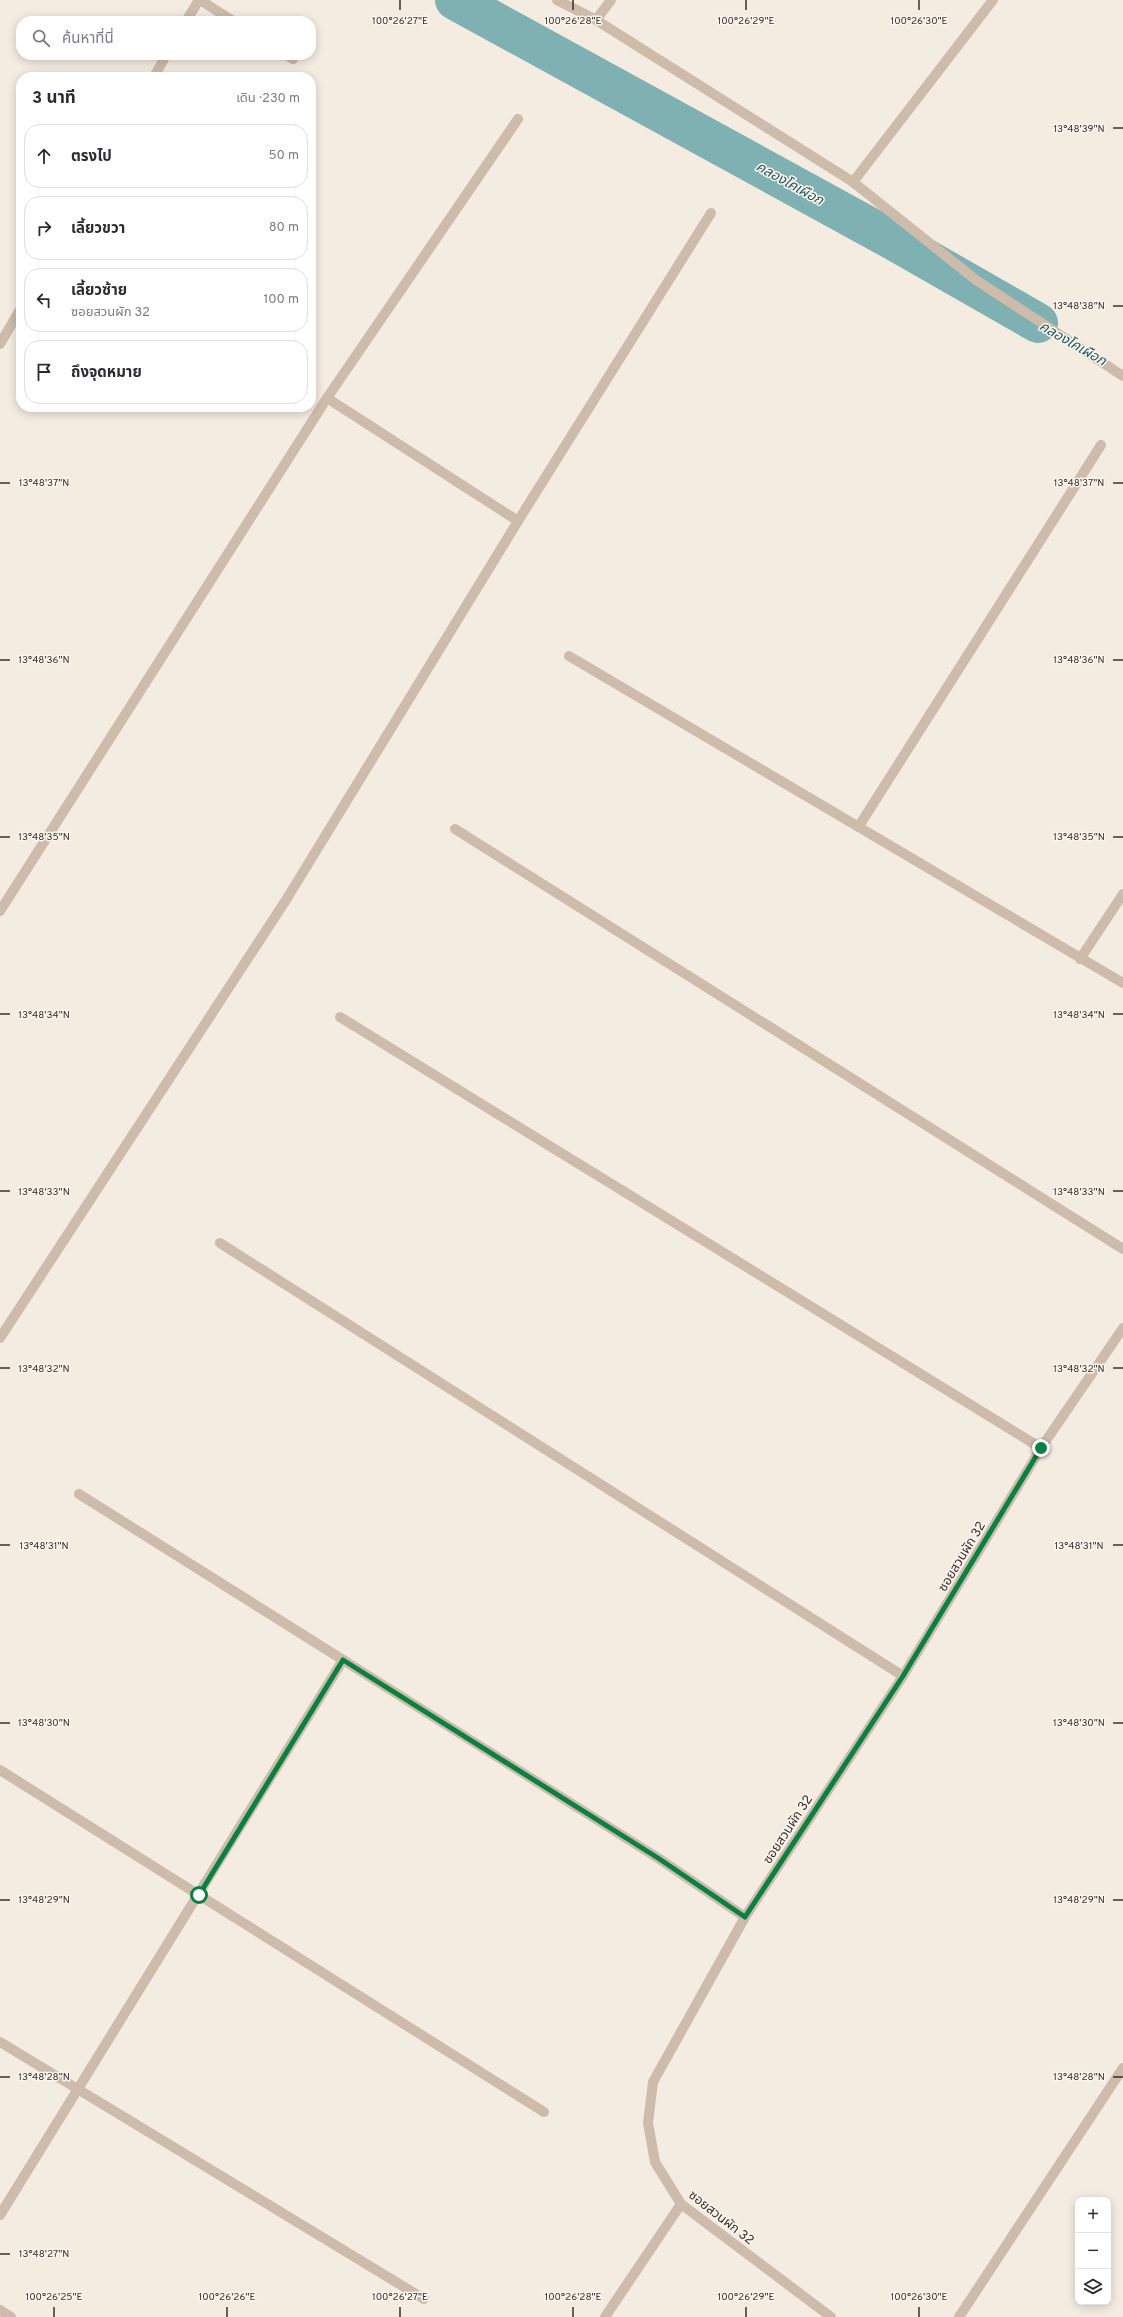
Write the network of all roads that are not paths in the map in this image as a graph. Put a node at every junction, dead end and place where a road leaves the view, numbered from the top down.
1 (200, 0) edge
2 (557, 0) edge
3 (611, 0) edge
4 (993, 0) edge
5 (189, 16) edge
6 (225, 16) edge
7 (596, 20) junction
8 (163, 60) edge
9 (157, 72) edge
10 (518, 119) dead end
11 (854, 182) junction
12 (711, 213) dead end
13 (16, 317) edge
14 (0, 344) edge
15 (1123, 376) edge
16 (327, 398) junction
17 (1102, 445) dead end
18 (518, 521) junction
19 (569, 656) dead end
20 (859, 826) junction
21 (455, 829) dead end
22 (1123, 894) edge
23 (0, 911) edge
24 (1080, 959) junction
25 (1123, 984) edge
26 (340, 1017) dead end
27 (220, 1243) dead end
28 (1123, 1249) edge
29 (1123, 1328) edge
30 (0, 1338) edge
31 (1041, 1448) junction
32 (79, 1494) dead end
33 (343, 1660) junction
34 (903, 1676) junction
35 (0, 1770) edge
36 (199, 1895) junction
37 (745, 1917) junction
38 (0, 2042) edge
39 (1123, 2068) edge
40 (78, 2088) junction
41 (544, 2112) dead end
42 (682, 2204) junction
43 (0, 2215) edge
44 (424, 2299) dead end
45 (0, 2310) edge
46 (11, 2317) edge
47 (605, 2317) edge
48 (831, 2317) edge
49 (959, 2317) edge

1 - 5 street
1 - 6 street
2 - 7 street
3 - 7 street
4 - 11 street
7 - 11 street
8 - 9 street
10 - 16 street
11 - 15 street
12 - 18 street
13 - 14 street
16 - 18 street
16 - 23 street
17 - 20 street
18 - 30 street
19 - 20 street
20 - 24 street
21 - 28 street
22 - 24 street
24 - 25 street
26 - 31 street
27 - 34 street
29 - 31 street, ซอยสวนผัก 32
31 - 34 street, ซอยสวนผัก 32
32 - 33 street
33 - 36 street
33 - 37 street
34 - 37 street, ซอยสวนผัก 32
35 - 36 street
36 - 40 street
36 - 41 street
37 - 42 street, ซอยสวนผัก 32
38 - 40 street
39 - 49 street
40 - 43 street
40 - 44 street
42 - 47 street
42 - 48 street, ซอยสวนผัก 32
45 - 46 street

